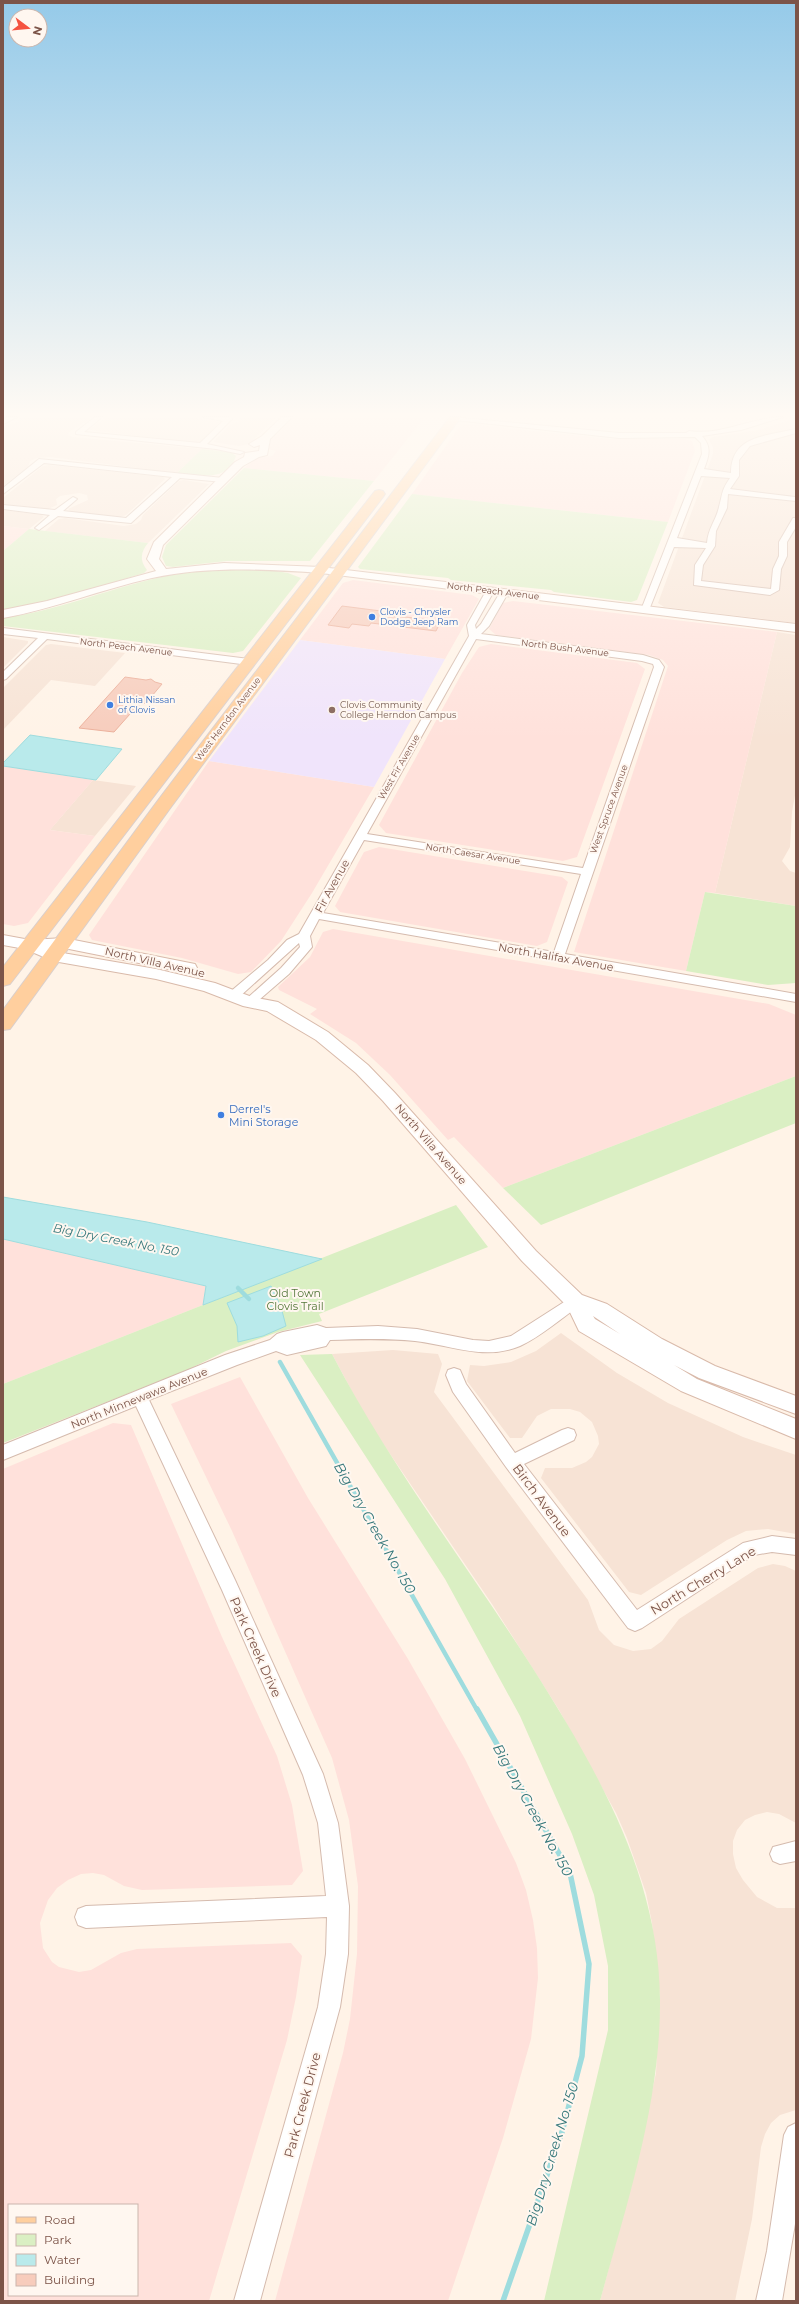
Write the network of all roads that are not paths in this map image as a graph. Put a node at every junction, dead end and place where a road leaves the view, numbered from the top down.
1 (43, 525) edge
2 (178, 525) edge
3 (355, 525) edge
4 (375, 525) edge
5 (678, 525) edge
6 (715, 525) edge
7 (789, 525) edge
8 (39, 528) dead end
9 (671, 542) junction
10 (711, 546) junction
11 (320, 570) junction
12 (339, 572) junction
13 (163, 573) junction
14 (490, 591) junction
15 (504, 593) junction
16 (645, 610) junction
17 (3, 614) edge
18 (796, 628) edge
19 (3, 631) edge
20 (45, 636) junction
21 (473, 636) junction
22 (249, 662) junction
23 (656, 662) joint
24 (3, 677) edge
25 (199, 758) junction
26 (360, 836) junction
27 (587, 872) junction
28 (316, 915) junction
29 (3, 940) edge
30 (30, 945) junction
31 (58, 950) junction
32 (558, 957) junction
33 (3, 980) edge
34 (251, 997) junction
35 (796, 998) edge
36 (3, 1024) edge
37 (575, 1301) junction
38 (454, 1375) dead end
39 (140, 1398) junction
40 (796, 1405) edge
41 (796, 1429) edge
42 (568, 1435) dead end
43 (3, 1453) edge
44 (512, 1462) junction
45 (796, 1547) edge
46 (635, 1622) joint
47 (338, 1906) junction
48 (86, 1917) dead end
49 (796, 2135) edge
50 (247, 2301) edge
51 (769, 2301) edge

1 - 8 street
2 - 13 street
3 - 11 main road, West Herndon Avenue
4 - 12 main road, West Herndon Avenue
5 - 9 street
6 - 10 street
7 - 10 street
9 - 10 street
9 - 16 street
11 - 12 street, North Peach Avenue
11 - 13 street, North Peach Avenue
11 - 22 main road, West Herndon Avenue
12 - 14 street, North Peach Avenue
12 - 25 main road, West Herndon Avenue
13 - 17 street, North Peach Avenue
14 - 15 street, North Peach Avenue
14 - 21 street, West Fir Avenue
15 - 16 street, North Peach Avenue
15 - 21 street, West Fir Avenue
16 - 18 street, North Peach Avenue
19 - 20 street, North Peach Avenue
20 - 22 street, North Peach Avenue
20 - 24 street
21 - 23 street, North Bush Avenue
21 - 26 street, West Fir Avenue
22 - 25 main road
22 - 30 main road, West Herndon Avenue
23 - 27 street, West Spruce Avenue
25 - 31 main road, West Herndon Avenue
26 - 27 street, North Caesar Avenue
26 - 28 street, Fir Avenue
27 - 32 street, West Spruce Avenue
28 - 32 street, North Halifax Avenue
28 - 34 street, Fir Avenue
29 - 30 street, North Villa Avenue
30 - 31 street, North Villa Avenue
30 - 33 main road, West Herndon Avenue
31 - 34 street, North Villa Avenue
31 - 36 main road, West Herndon Avenue
32 - 35 street, North Halifax Avenue
34 - 37 street, North Villa Avenue
37 - 39 street, North Minnewawa Avenue
37 - 40 street
37 - 41 street
38 - 44 street, Birch Avenue
39 - 43 street, North Minnewawa Avenue
39 - 47 street, Park Creek Drive
42 - 44 street
44 - 46 street, Birch Avenue
45 - 46 street, North Cherry Lane
47 - 48 street
47 - 50 street, Park Creek Drive
49 - 51 street

